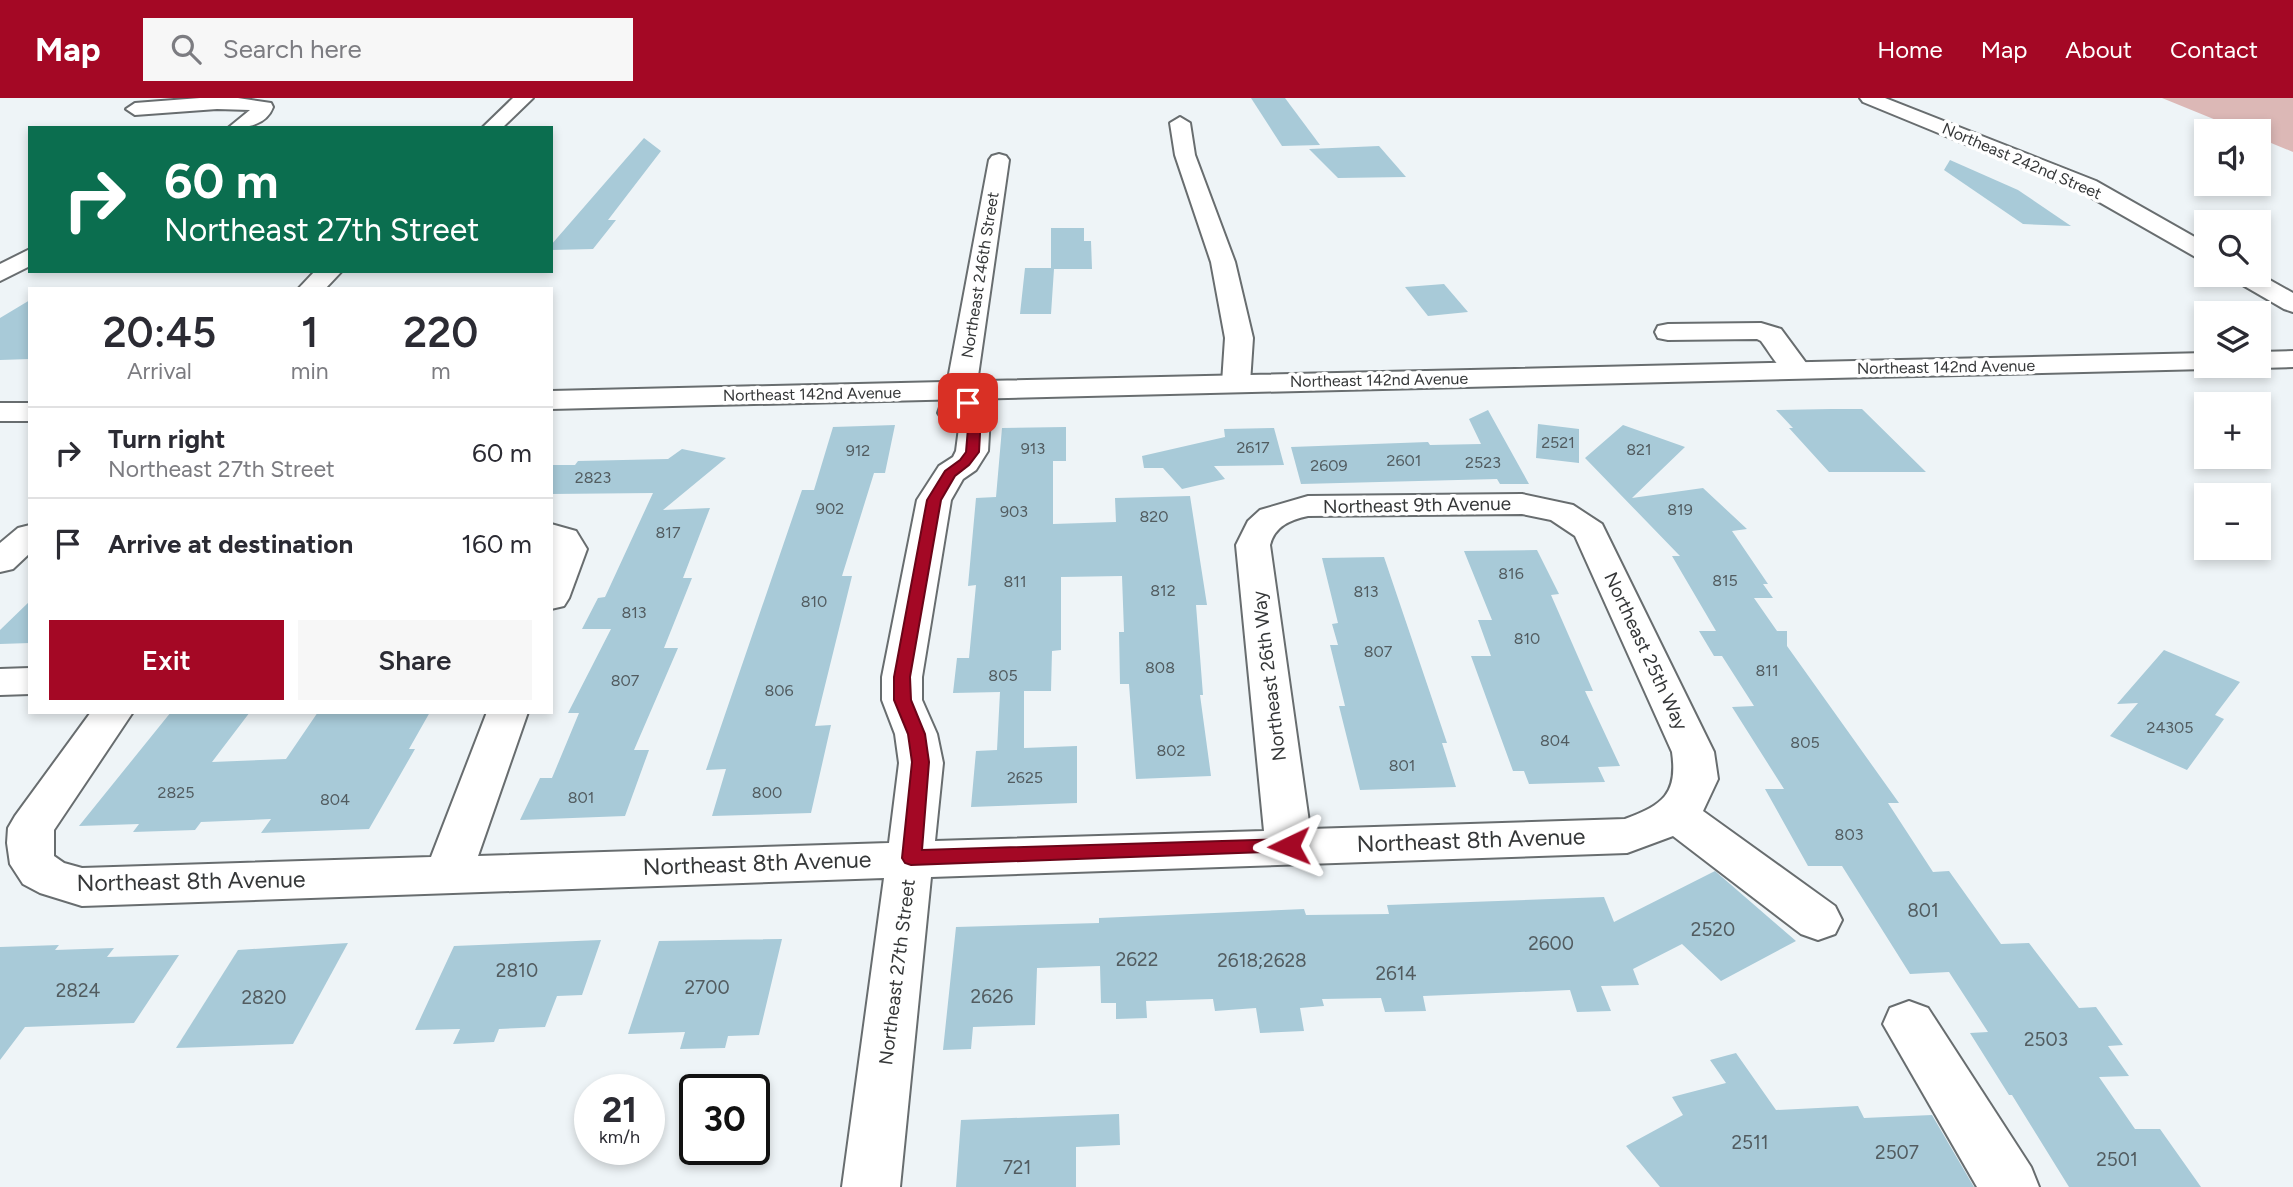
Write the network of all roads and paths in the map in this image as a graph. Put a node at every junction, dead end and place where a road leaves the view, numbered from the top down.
1 (524, 98) edge
2 (1869, 98) edge
3 (135, 109) dead end
4 (1180, 122) dead end
5 (240, 126) edge
6 (493, 126) edge
7 (999, 160) dead end
8 (2194, 247) edge
9 (28, 257) edge
10 (328, 273) edge
11 (0, 274) edge
12 (312, 287) edge
13 (2264, 287) edge
14 (2293, 304) edge
15 (2293, 359) edge
16 (2271, 360) edge
17 (2194, 361) edge
18 (1798, 370) junction
19 (1704, 373) junction
20 (1236, 383) junction
21 (961, 390) junction
22 (553, 400) edge
23 (0, 412) edge
24 (28, 412) edge
25 (1561, 512) joint
26 (1273, 515) joint
27 (557, 536) edge
28 (28, 537) edge
29 (0, 561) edge
30 (553, 593) edge
31 (28, 681) edge
32 (0, 682) edge
33 (112, 714) edge
34 (507, 714) edge
35 (1680, 809) junction
36 (1289, 846) junction
37 (911, 858) junction
38 (448, 874) junction
39 (1818, 920) dead end
40 (1909, 1024) dead end
41 (872, 1187) edge
42 (2010, 1187) edge

1 - 6 street
2 - 8 street, Northeast 242nd Street
3 - 5 street
4 - 20 street
7 - 21 street, Northeast 246th Street
9 - 11 street
10 - 12 street
13 - 14 street
15 - 16 street
17 - 18 street, Northeast 142nd Avenue
18 - 19 street, Northeast 142nd Avenue
18 - 19 street
19 - 20 street, Northeast 142nd Avenue
20 - 21 street, Northeast 142nd Avenue
21 - 22 street, Northeast 142nd Avenue
21 - 37 street, Northeast 27th Street
23 - 24 street
25 - 26 street, Northeast 9th Avenue
25 - 35 street, Northeast 25th Way
26 - 36 street, Northeast 26th Way
27 - 30 street
28 - 29 street
31 - 32 street
33 - 38 street, Northeast 8th Avenue
34 - 38 street
35 - 36 street, Northeast 8th Avenue
35 - 39 street
36 - 37 street, Northeast 8th Avenue
37 - 38 street, Northeast 8th Avenue
37 - 41 street, Northeast 27th Street
40 - 42 street

